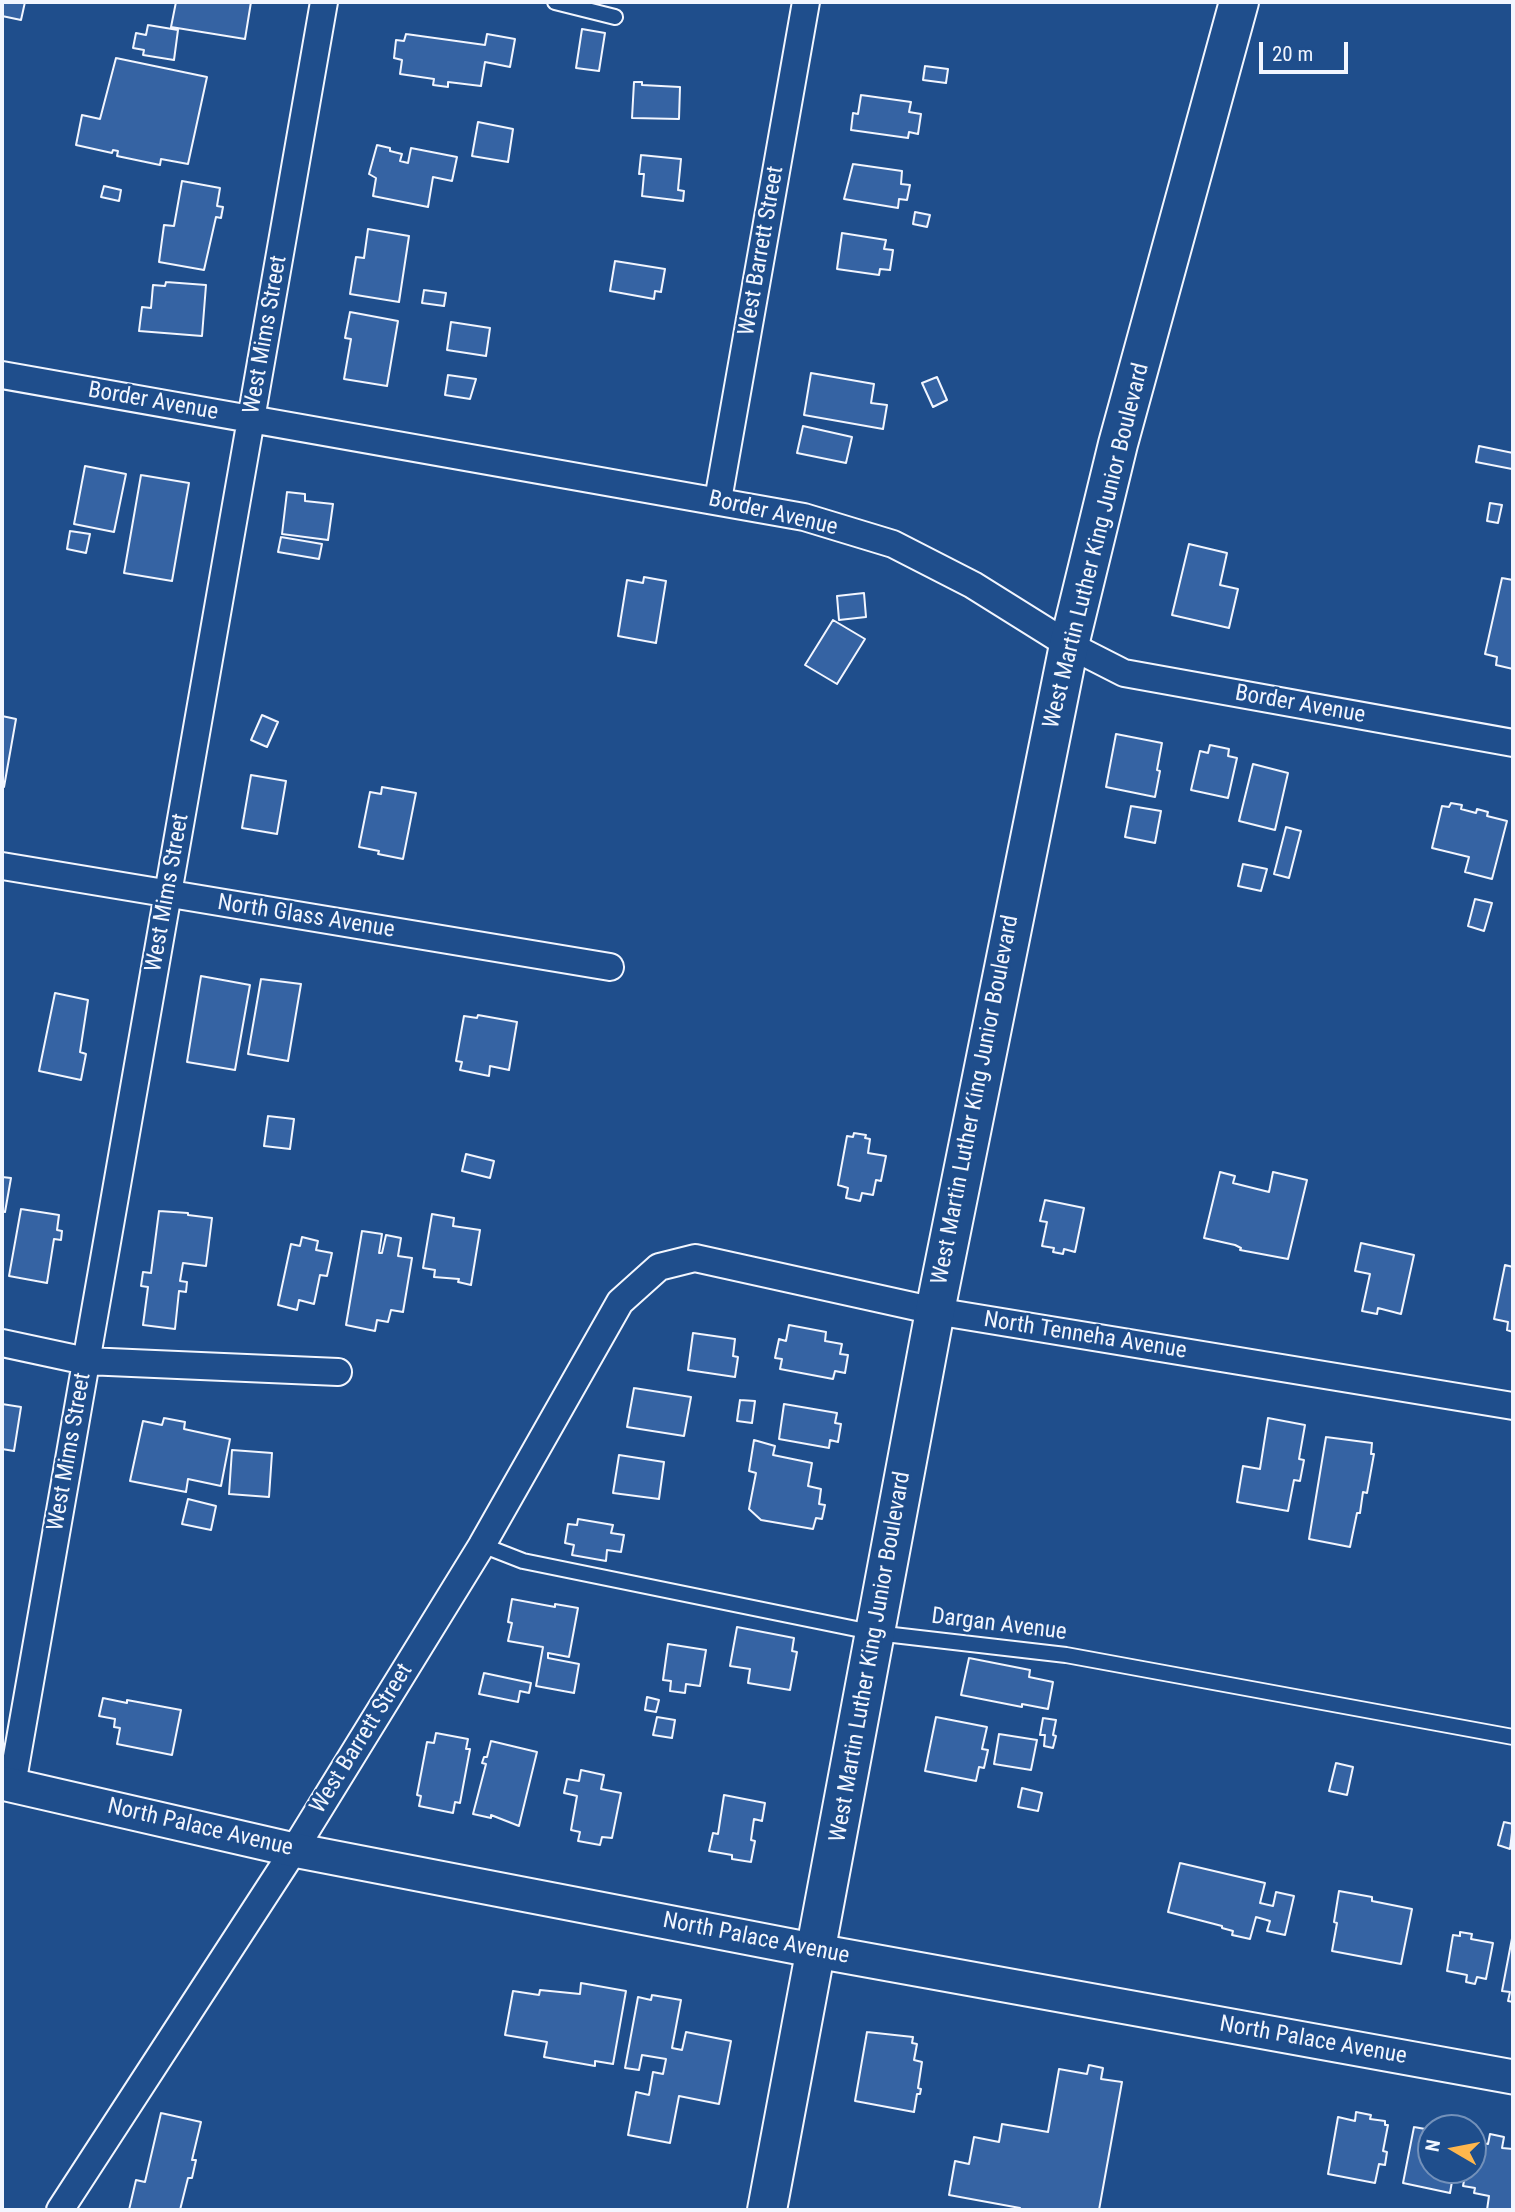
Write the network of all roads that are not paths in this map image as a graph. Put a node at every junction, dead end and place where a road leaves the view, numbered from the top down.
1 (324, 2) edge
2 (555, 2) edge
3 (806, 2) edge
4 (1239, 2) edge
5 (615, 18) dead end
6 (2, 375) edge
7 (251, 419) junction
8 (718, 500) junction
9 (1069, 645) junction
10 (1513, 743) edge
11 (2, 866) edge
12 (168, 894) junction
13 (610, 967) dead end
14 (659, 1267) joint
15 (934, 1311) junction
16 (2, 1343) edge
17 (86, 1361) junction
18 (338, 1372) dead end
19 (1513, 1406) edge
20 (482, 1545) junction
21 (876, 1633) junction
22 (1513, 1737) edge
23 (7, 1784) edge
24 (294, 1850) junction
25 (817, 1951) junction
26 (1513, 2077) edge
27 (60, 2210) edge
28 (766, 2210) edge

1 - 7 street, West Mims Street
2 - 5 lane
3 - 8 street, West Barrett Street
4 - 9 main road, West Martin Luther King Junior Boulevard
6 - 7 street, Border Avenue
7 - 8 street, Border Avenue
7 - 12 street, West Mims Street
8 - 9 street, Border Avenue
9 - 10 street, Border Avenue
9 - 15 main road, West Martin Luther King Junior Boulevard
11 - 12 street, North Glass Avenue
12 - 13 street, North Glass Avenue
12 - 17 street, West Mims Street
14 - 15 street, North Tenneha Avenue
14 - 20 street, West Barrett Street
15 - 19 street, North Tenneha Avenue
15 - 21 main road, West Martin Luther King Junior Boulevard
16 - 17 street
17 - 18 street
17 - 23 street, West Mims Street
20 - 21 lane, Dargan Avenue
20 - 24 street, West Barrett Street
21 - 22 lane, Dargan Avenue
21 - 25 main road, West Martin Luther King Junior Boulevard
23 - 24 street, North Palace Avenue
24 - 25 street, North Palace Avenue
24 - 27 street, West Barrett Street
25 - 26 street, North Palace Avenue
25 - 28 main road, West Martin Luther King Junior Boulevard

